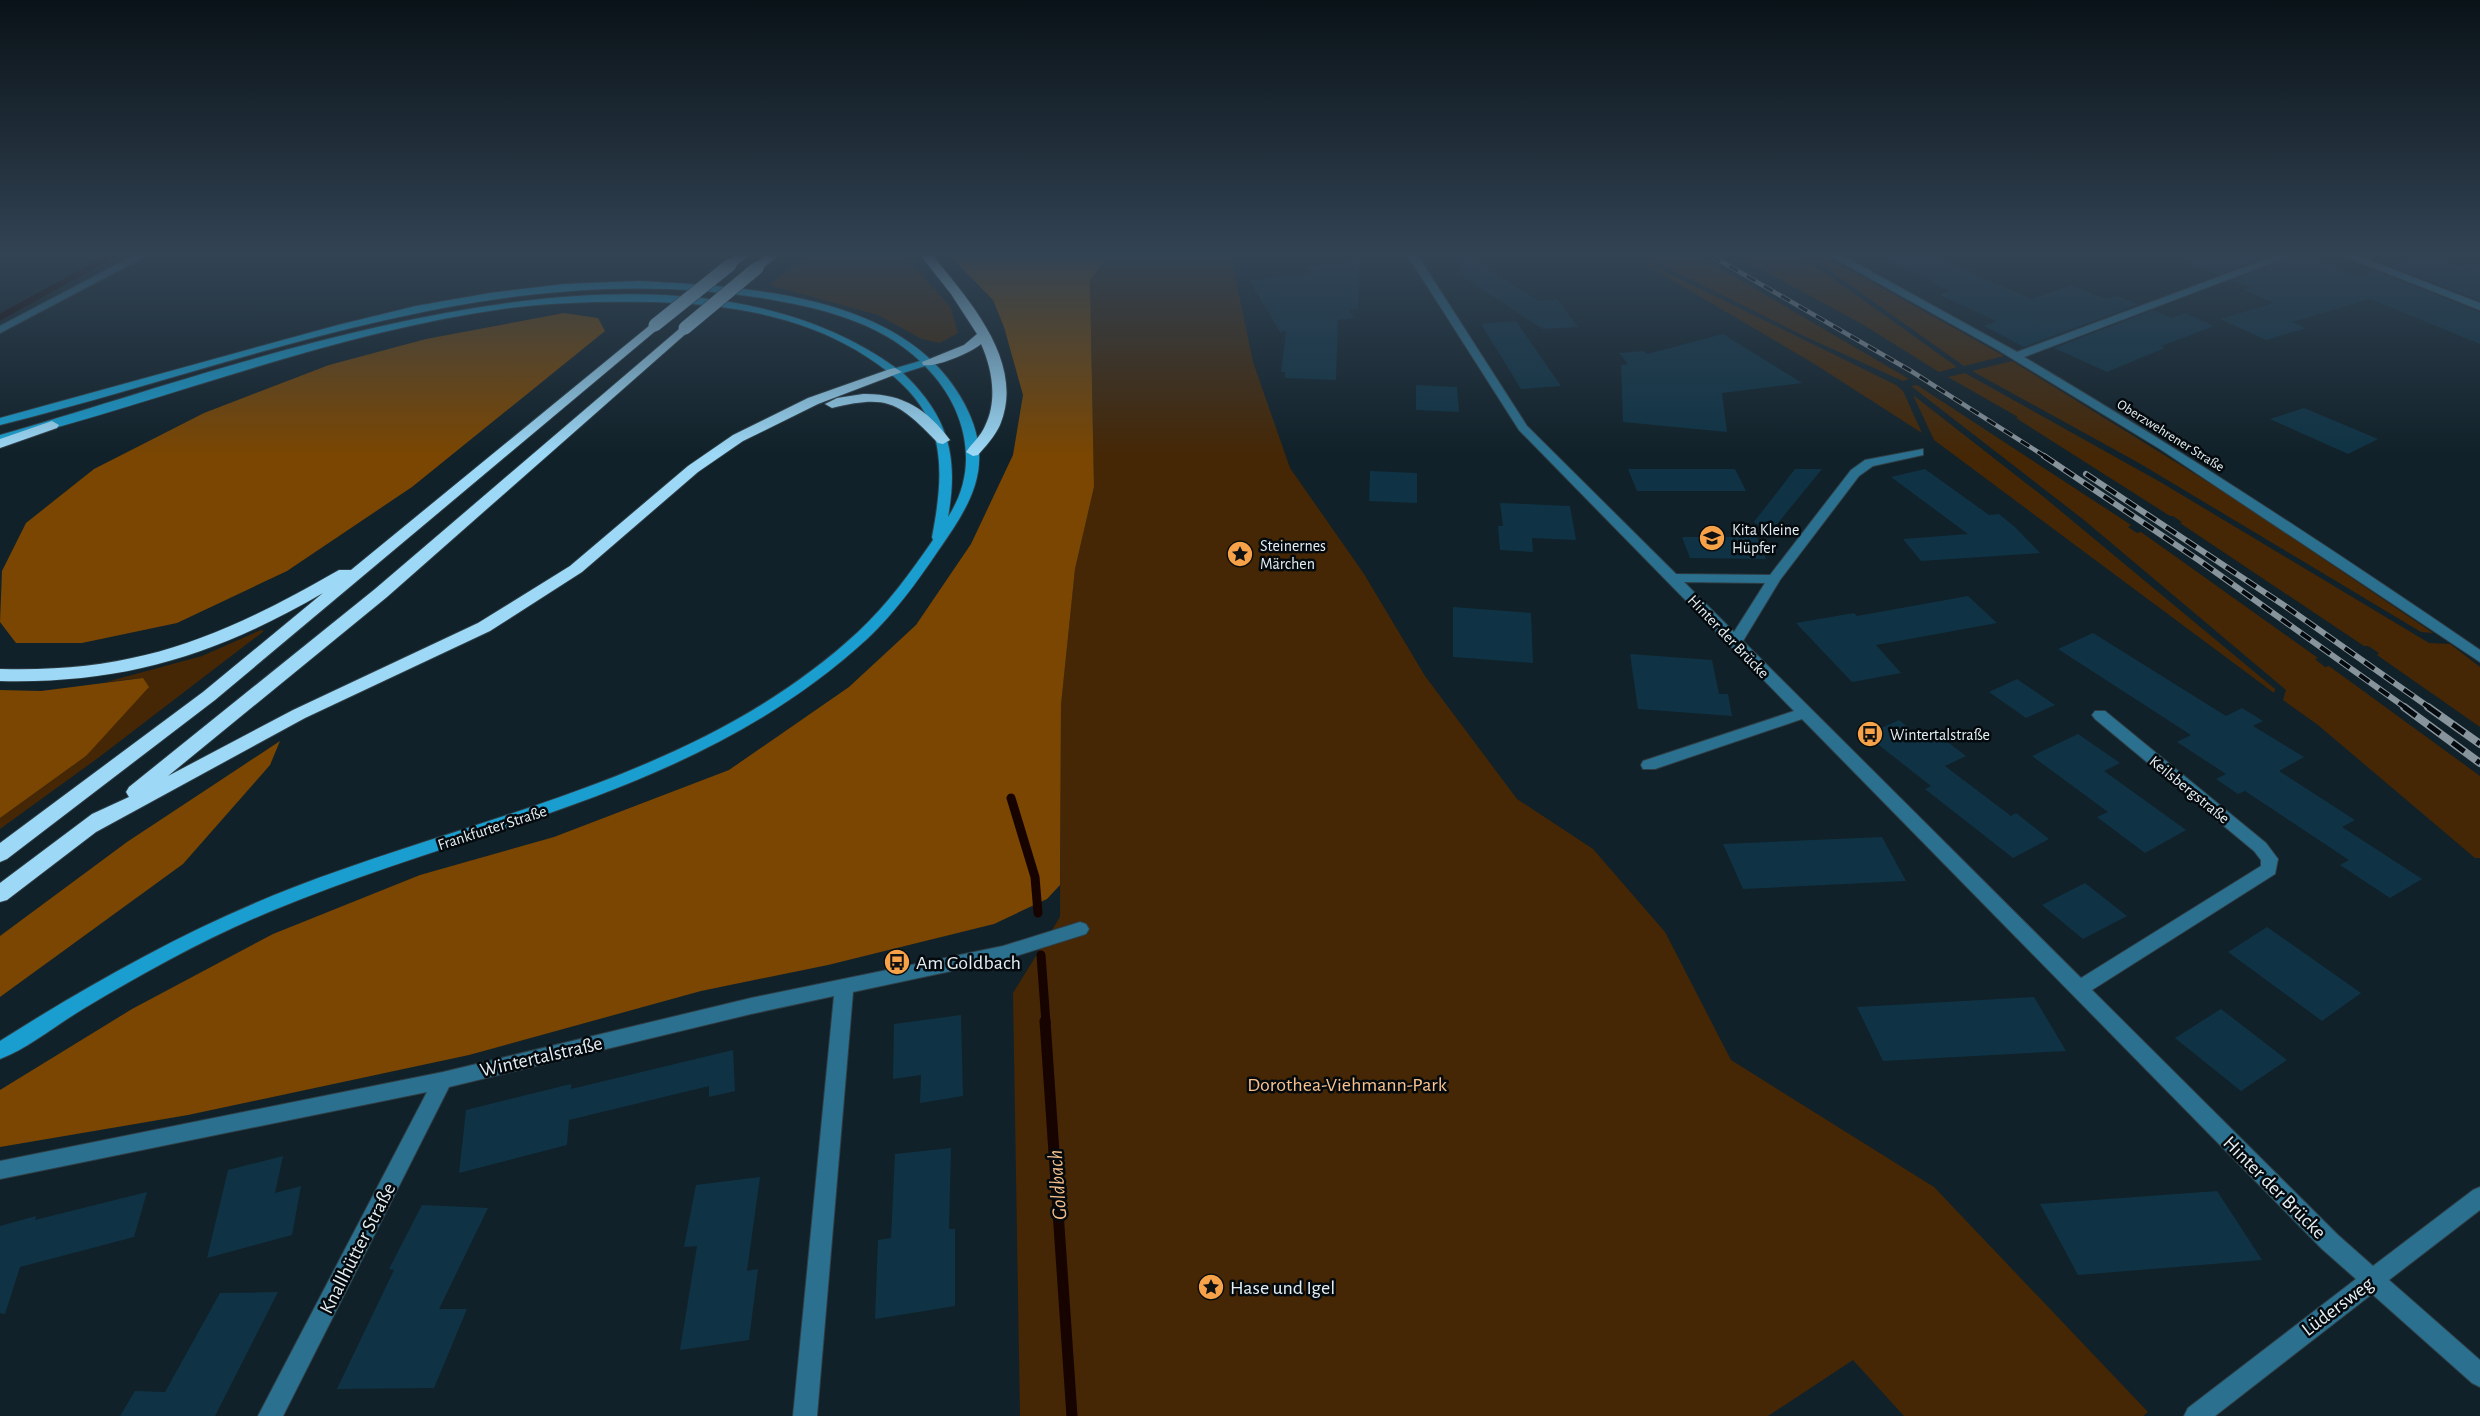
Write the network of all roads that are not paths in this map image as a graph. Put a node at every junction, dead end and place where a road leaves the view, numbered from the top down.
1 (15, 322) edge
2 (357, 322) edge
3 (415, 322) edge
4 (659, 322) edge
5 (692, 322) edge
6 (800, 322) edge
7 (862, 322) edge
8 (977, 322) edge
9 (1455, 322) edge
10 (1955, 322) edge
11 (2108, 322) edge
12 (0, 330) edge
13 (984, 334) junction
14 (2017, 356) junction
15 (928, 362) junction
16 (895, 372) junction
17 (0, 422) edge
18 (52, 425) junction
19 (762, 425) junction
20 (0, 439) edge
21 (943, 440) junction
22 (0, 444) edge
23 (973, 452) junction
24 (1919, 452) dead end
25 (937, 540) junction
26 (396, 543) junction
27 (1672, 578) junction
28 (1774, 579) junction
29 (1735, 642) junction
30 (2480, 657) edge
31 (0, 675) edge
32 (1805, 713) junction
33 (2100, 715) dead end
34 (1649, 765) dead end
35 (91, 825) junction
36 (0, 854) edge
37 (0, 894) edge
38 (1080, 929) dead end
39 (844, 985) junction
40 (2079, 989) junction
41 (0, 1051) edge
42 (443, 1080) junction
43 (0, 1170) edge
44 (2480, 1197) edge
45 (2371, 1280) junction
46 (2480, 1375) edge
47 (270, 1416) edge
48 (805, 1416) edge
49 (2196, 1416) edge

1 - 12 street
2 - 17 main road, Frankfurter Straße
3 - 18 main road
4 - 26 highway, bridge
5 - 35 highway, bridge
6 - 16 main road
7 - 15 main road, Frankfurter Straße
8 - 13 highway
9 - 27 street, Hinter der Brücke
10 - 14 street, Oberzwehrener Straße
11 - 14 street
13 - 15 highway
13 - 23 highway
14 - 30 street, Oberzwehrener Straße
15 - 16 main road
15 - 23 main road, Frankfurter Straße
16 - 19 highway
16 - 21 main road
18 - 20 main road
18 - 22 highway
19 - 21 highway
19 - 35 highway
21 - 25 main road
23 - 25 main road, Frankfurter Straße
24 - 28 street
25 - 41 main road, Frankfurter Straße
26 - 31 highway
26 - 36 highway
27 - 28 street
27 - 29 street, Hinter der Brücke
28 - 29 street
29 - 32 street, Hinter der Brücke
32 - 34 street
32 - 40 street, Hinter der Brücke
33 - 40 street, Keilsbergstraße
35 - 37 highway
38 - 39 street, Wintertalstraße
39 - 42 street, Wintertalstraße
39 - 48 street
40 - 45 street, Hinter der Brücke
42 - 43 street, Wintertalstraße
42 - 47 street, Knallhütter Straße
44 - 45 street, Lüdersweg
45 - 46 street, Hinter der Brücke
45 - 49 street, Lüdersweg

